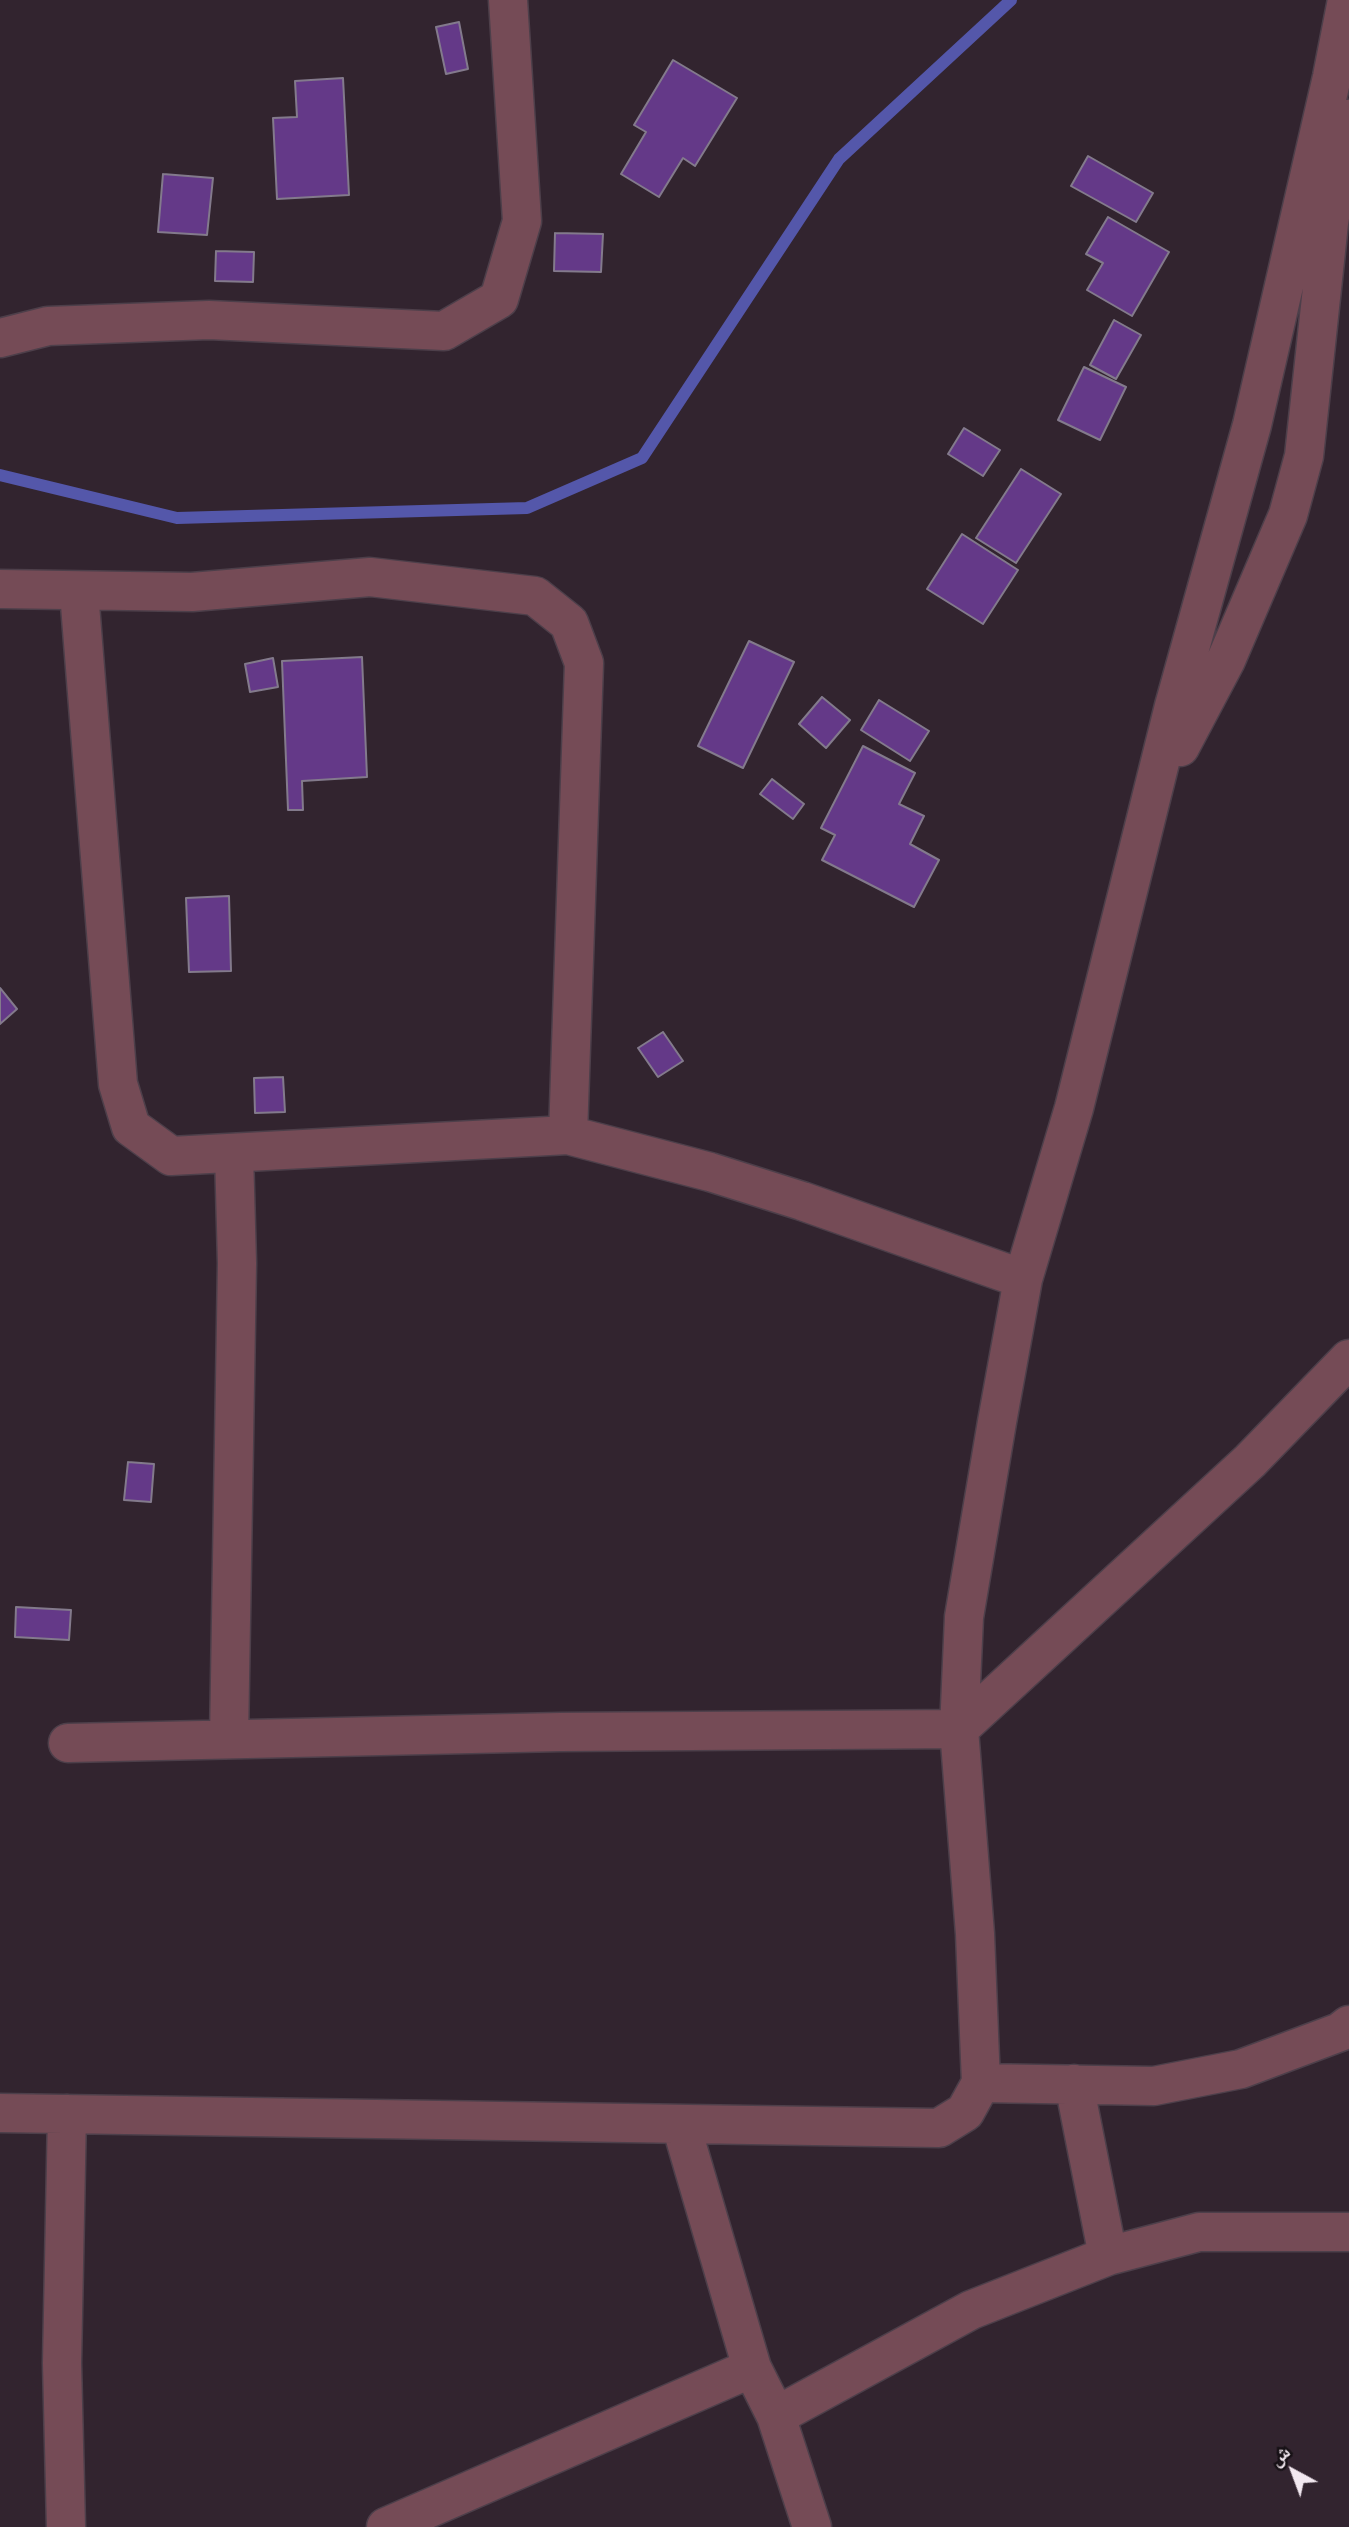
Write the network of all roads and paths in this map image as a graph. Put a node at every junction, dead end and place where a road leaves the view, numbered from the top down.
1 (508, 0) edge
2 (1347, 0) edge
3 (1349, 110) edge
4 (0, 338) edge
5 (0, 589) edge
6 (79, 592) junction
7 (1151, 801) junction
8 (568, 1135) junction
9 (234, 1153) junction
10 (1023, 1279) junction
11 (1349, 1359) edge
12 (959, 1729) junction
13 (229, 1739) junction
14 (68, 1743) dead end
15 (1349, 2025) edge
16 (981, 2083) junction
17 (1074, 2084) junction
18 (0, 2112) edge
19 (67, 2114) junction
20 (681, 2125) junction
21 (1349, 2232) edge
22 (1108, 2256) junction
23 (752, 2368) junction
24 (776, 2416) junction
25 (66, 2527) edge
26 (386, 2527) edge
27 (812, 2527) edge

1 - 4 street
2 - 7 street
3 - 7 street
5 - 6 street
6 - 8 street
6 - 9 street
7 - 10 street
8 - 9 street
8 - 10 street
9 - 13 street
10 - 12 street
11 - 12 street
12 - 13 street
12 - 16 street
13 - 14 street
15 - 17 street
16 - 17 street
16 - 20 street
17 - 22 street
18 - 19 street
19 - 20 street
19 - 25 street
20 - 23 street
21 - 22 street
22 - 24 street
23 - 24 street
23 - 26 street
24 - 27 street

